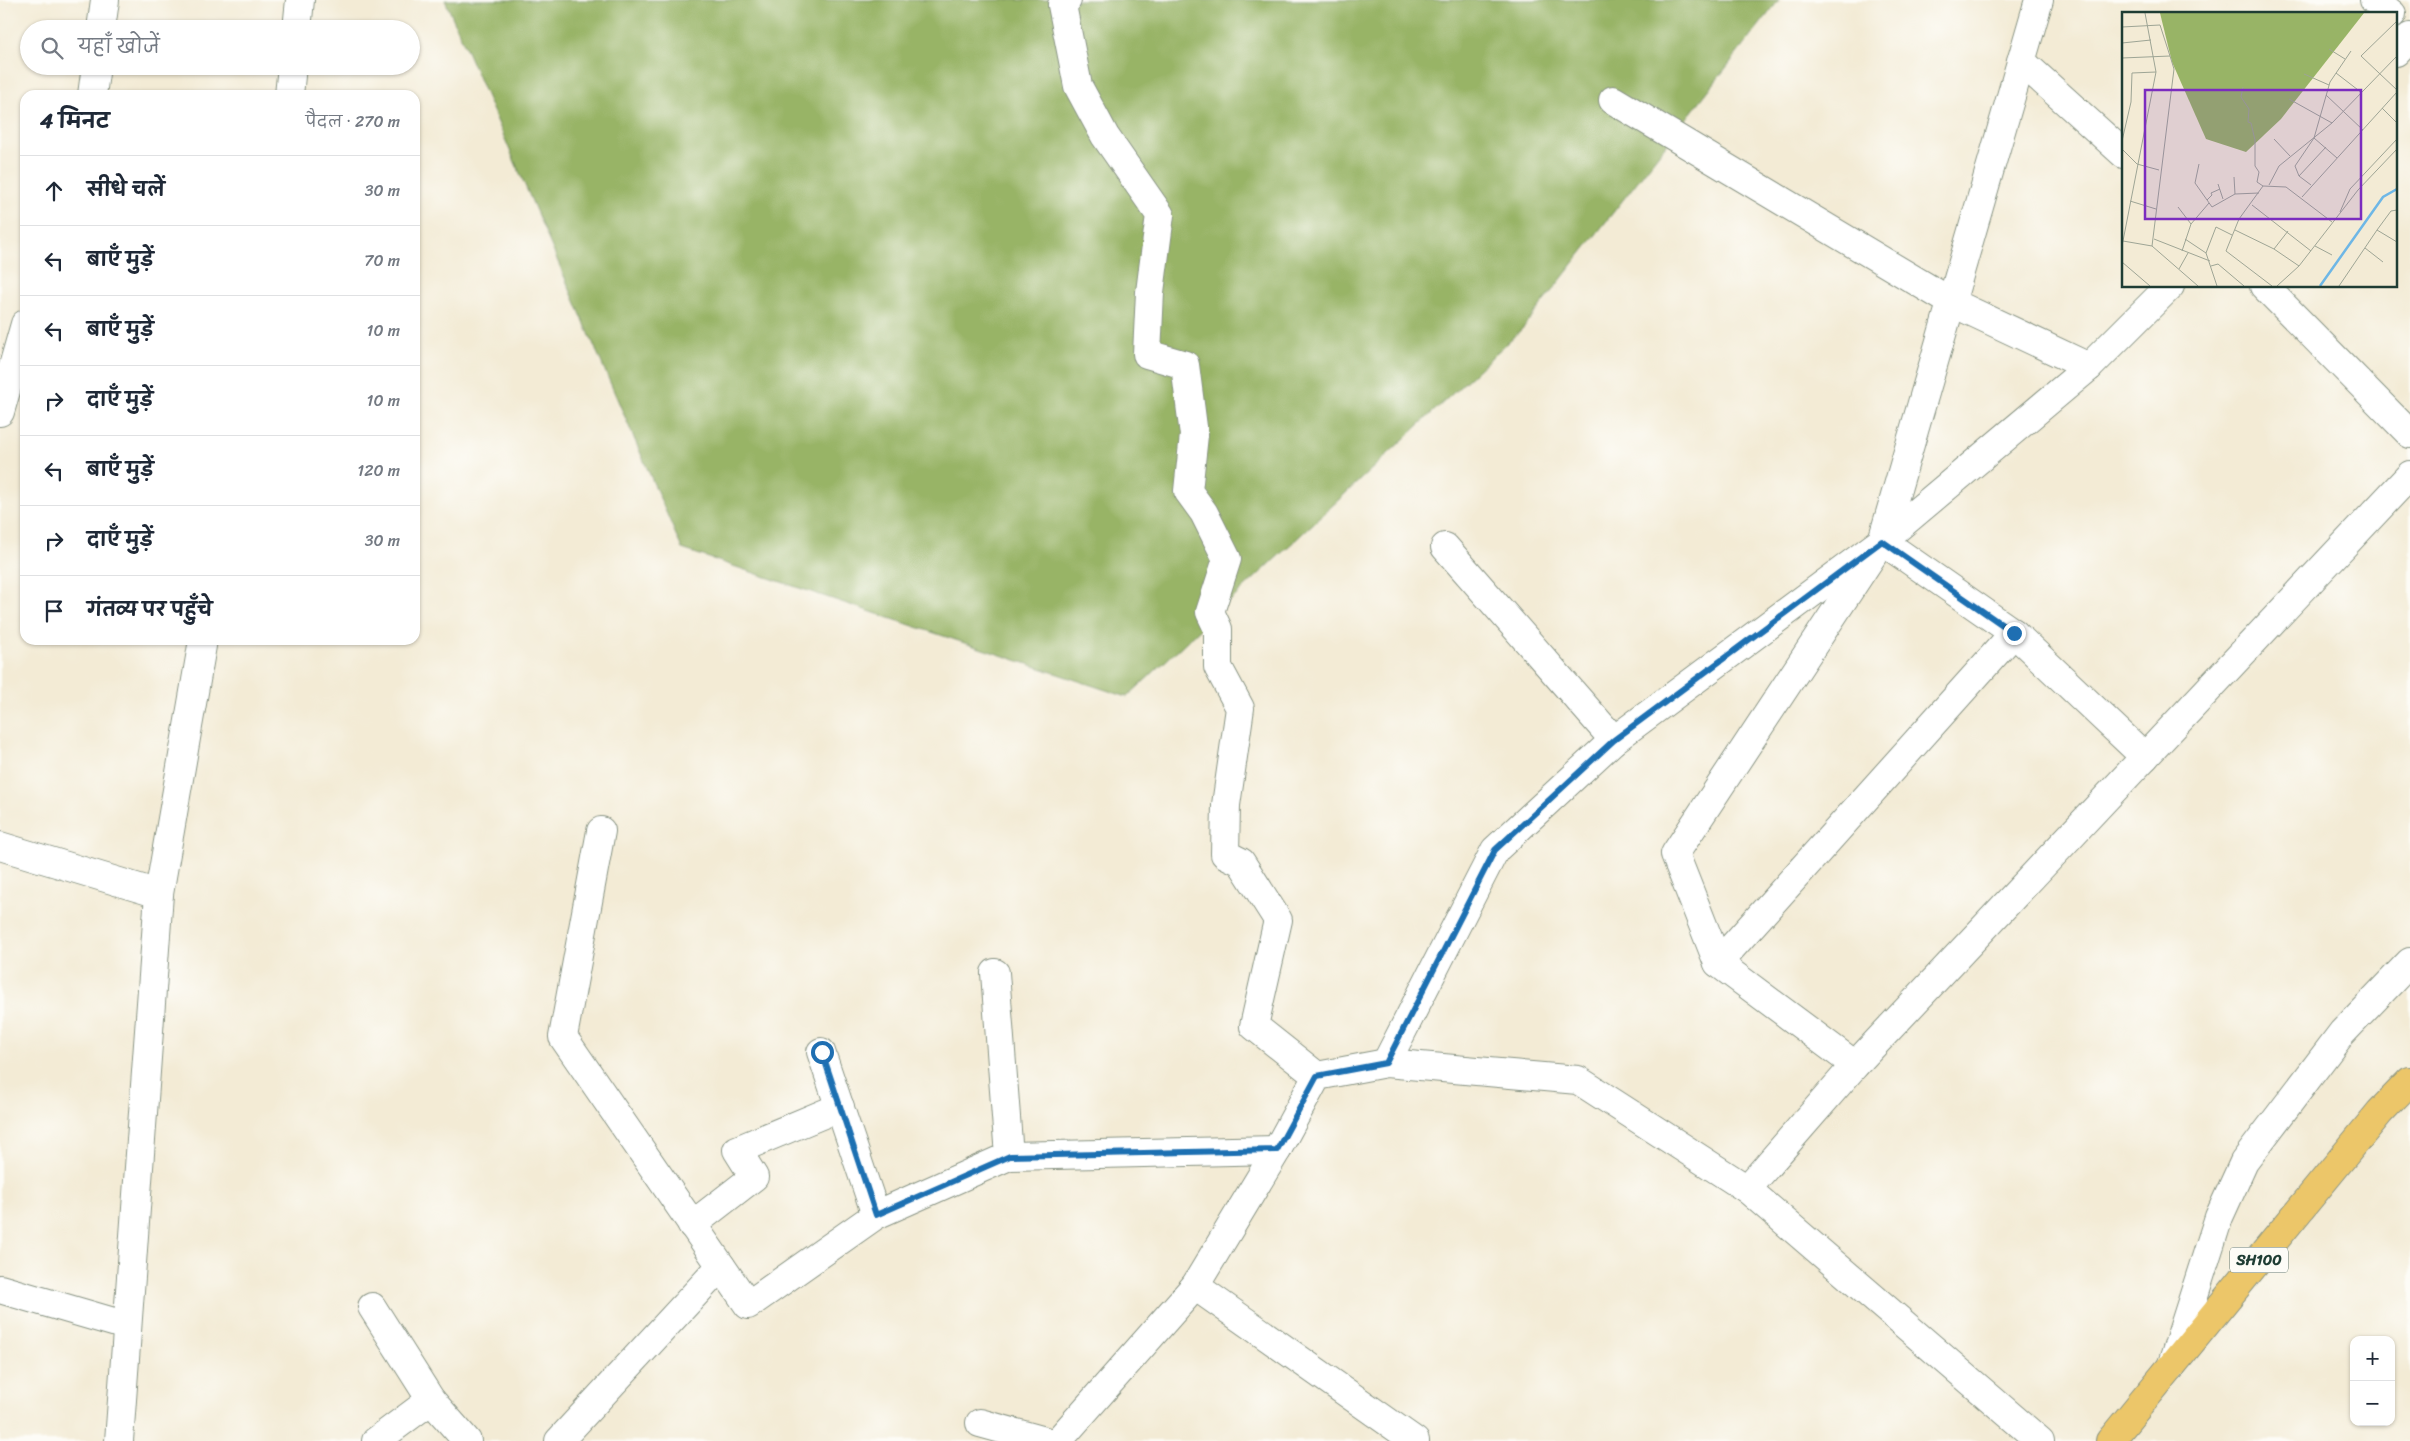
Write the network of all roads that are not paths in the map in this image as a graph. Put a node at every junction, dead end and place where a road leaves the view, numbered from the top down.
1 (105, 0) edge
2 (300, 0) edge
3 (1067, 0) edge
4 (2039, 0) edge
5 (2374, 0) edge
6 (2389, 12) edge
7 (2398, 19) edge
8 (102, 20) edge
9 (298, 20) edge
10 (2410, 28) edge
11 (2410, 37) edge
12 (2398, 50) edge
13 (2021, 61) junction
14 (95, 75) edge
15 (291, 75) edge
16 (93, 90) edge
17 (290, 90) edge
18 (1613, 100) dead end
19 (2122, 152) edge
20 (2168, 288) edge
21 (2266, 288) edge
22 (1952, 303) junction
23 (20, 349) edge
24 (2089, 367) junction
25 (9, 403) edge
26 (2410, 434) edge
27 (2410, 475) edge
28 (1882, 541) junction
29 (1445, 546) dead end
30 (2014, 633) junction
31 (202, 645) edge
32 (1614, 740) junction
33 (2145, 757) junction
34 (601, 831) dead end
35 (0, 846) edge
36 (159, 894) junction
37 (2410, 962) edge
38 (1718, 963) junction
39 (995, 973) dead end
40 (822, 1052) dead end
41 (1386, 1063) junction
42 (1855, 1065) junction
43 (1317, 1076) junction
44 (2410, 1081) edge
45 (840, 1107) junction
46 (1277, 1150) junction
47 (1010, 1156) junction
48 (1747, 1189) junction
49 (876, 1215) junction
50 (692, 1225) junction
51 (721, 1266) junction
52 (1195, 1286) junction
53 (0, 1289) edge
54 (372, 1307) dead end
55 (128, 1326) junction
56 (2171, 1366) junction
57 (431, 1400) junction
58 (980, 1424) dead end
59 (119, 1441) edge
60 (376, 1441) edge
61 (467, 1441) edge
62 (559, 1441) edge
63 (1045, 1441) edge
64 (1058, 1441) edge
65 (1415, 1441) edge
66 (2040, 1441) edge
67 (2110, 1441) edge

1 - 8 street
2 - 9 street
3 - 43 street
4 - 13 street
5 - 6 street
7 - 10 street
11 - 12 street
13 - 19 street
13 - 22 street
14 - 16 street
15 - 17 street
18 - 22 street
20 - 24 street
21 - 26 street
22 - 24 street
22 - 28 street
23 - 25 street
24 - 28 street
27 - 33 street
28 - 30 street
28 - 32 street
28 - 38 street
29 - 32 street
30 - 33 street
30 - 38 street
31 - 36 street
32 - 41 street
33 - 42 street
34 - 50 street
35 - 36 street
36 - 55 street
37 - 56 street
38 - 42 street
39 - 47 street
40 - 45 street
41 - 43 street
41 - 48 street
42 - 48 street
43 - 46 street
44 - 56 main road, SH100
45 - 49 street
45 - 50 street
46 - 47 street
46 - 52 street
47 - 49 street
48 - 66 street
49 - 51 street
50 - 51 street
51 - 62 street
52 - 64 street
52 - 65 street
53 - 55 street
54 - 57 street
55 - 59 street
56 - 67 main road, SH100
57 - 60 street
57 - 61 street
58 - 63 street

